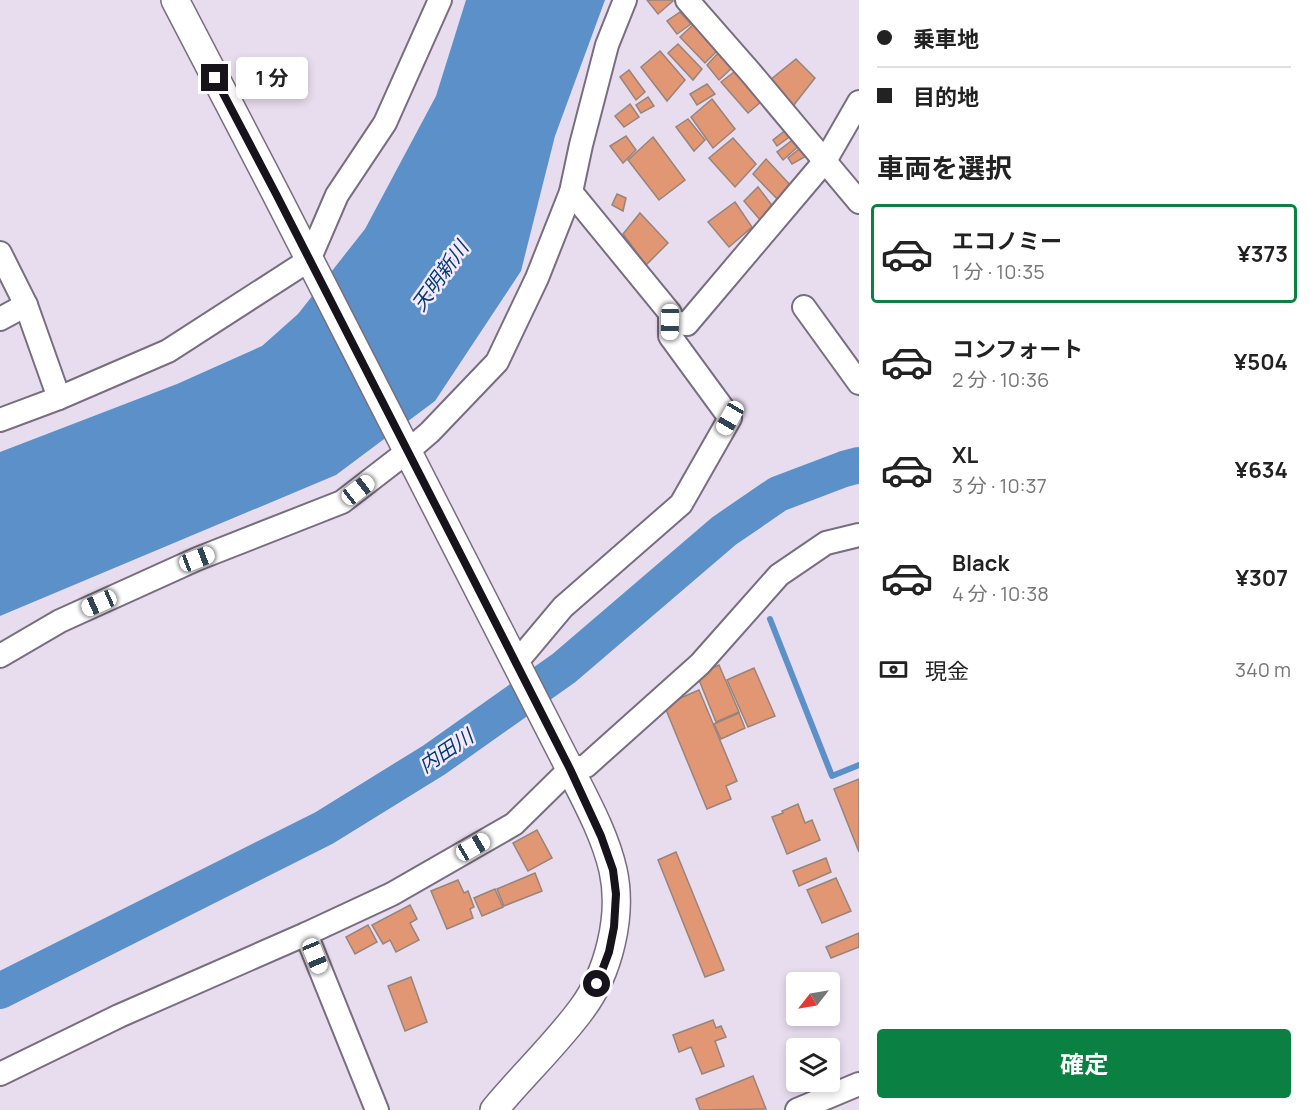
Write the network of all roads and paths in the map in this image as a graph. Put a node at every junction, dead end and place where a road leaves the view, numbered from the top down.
1 (175, 0) edge
2 (440, 0) edge
3 (625, 0) edge
4 (687, 0) edge
5 (859, 102) edge
6 (825, 160) junction
7 (571, 192) junction
8 (859, 202) edge
9 (0, 253) edge
10 (309, 260) junction
11 (26, 305) junction
12 (804, 307) dead end
13 (0, 319) edge
14 (670, 322) junction
15 (859, 383) edge
16 (60, 398) junction
17 (0, 420) edge
18 (408, 451) junction
19 (859, 535) edge
20 (0, 656) edge
21 (516, 663) junction
22 (570, 769) junction
23 (306, 934) junction
24 (0, 1074) edge
25 (859, 1084) edge
26 (377, 1110) edge
27 (494, 1110) edge
28 (797, 1110) edge

1 - 10 street
2 - 10 street
3 - 7 street
4 - 6 street
5 - 6 street
6 - 8 street
6 - 14 street
7 - 14 street
7 - 18 street
9 - 11 street
10 - 16 street
10 - 18 street
11 - 13 street
11 - 16 street
12 - 15 street
14 - 21 street
16 - 17 street
18 - 20 street
18 - 21 street
19 - 22 street
21 - 22 street
22 - 23 street
22 - 27 street
23 - 24 street
23 - 26 street
25 - 28 street

